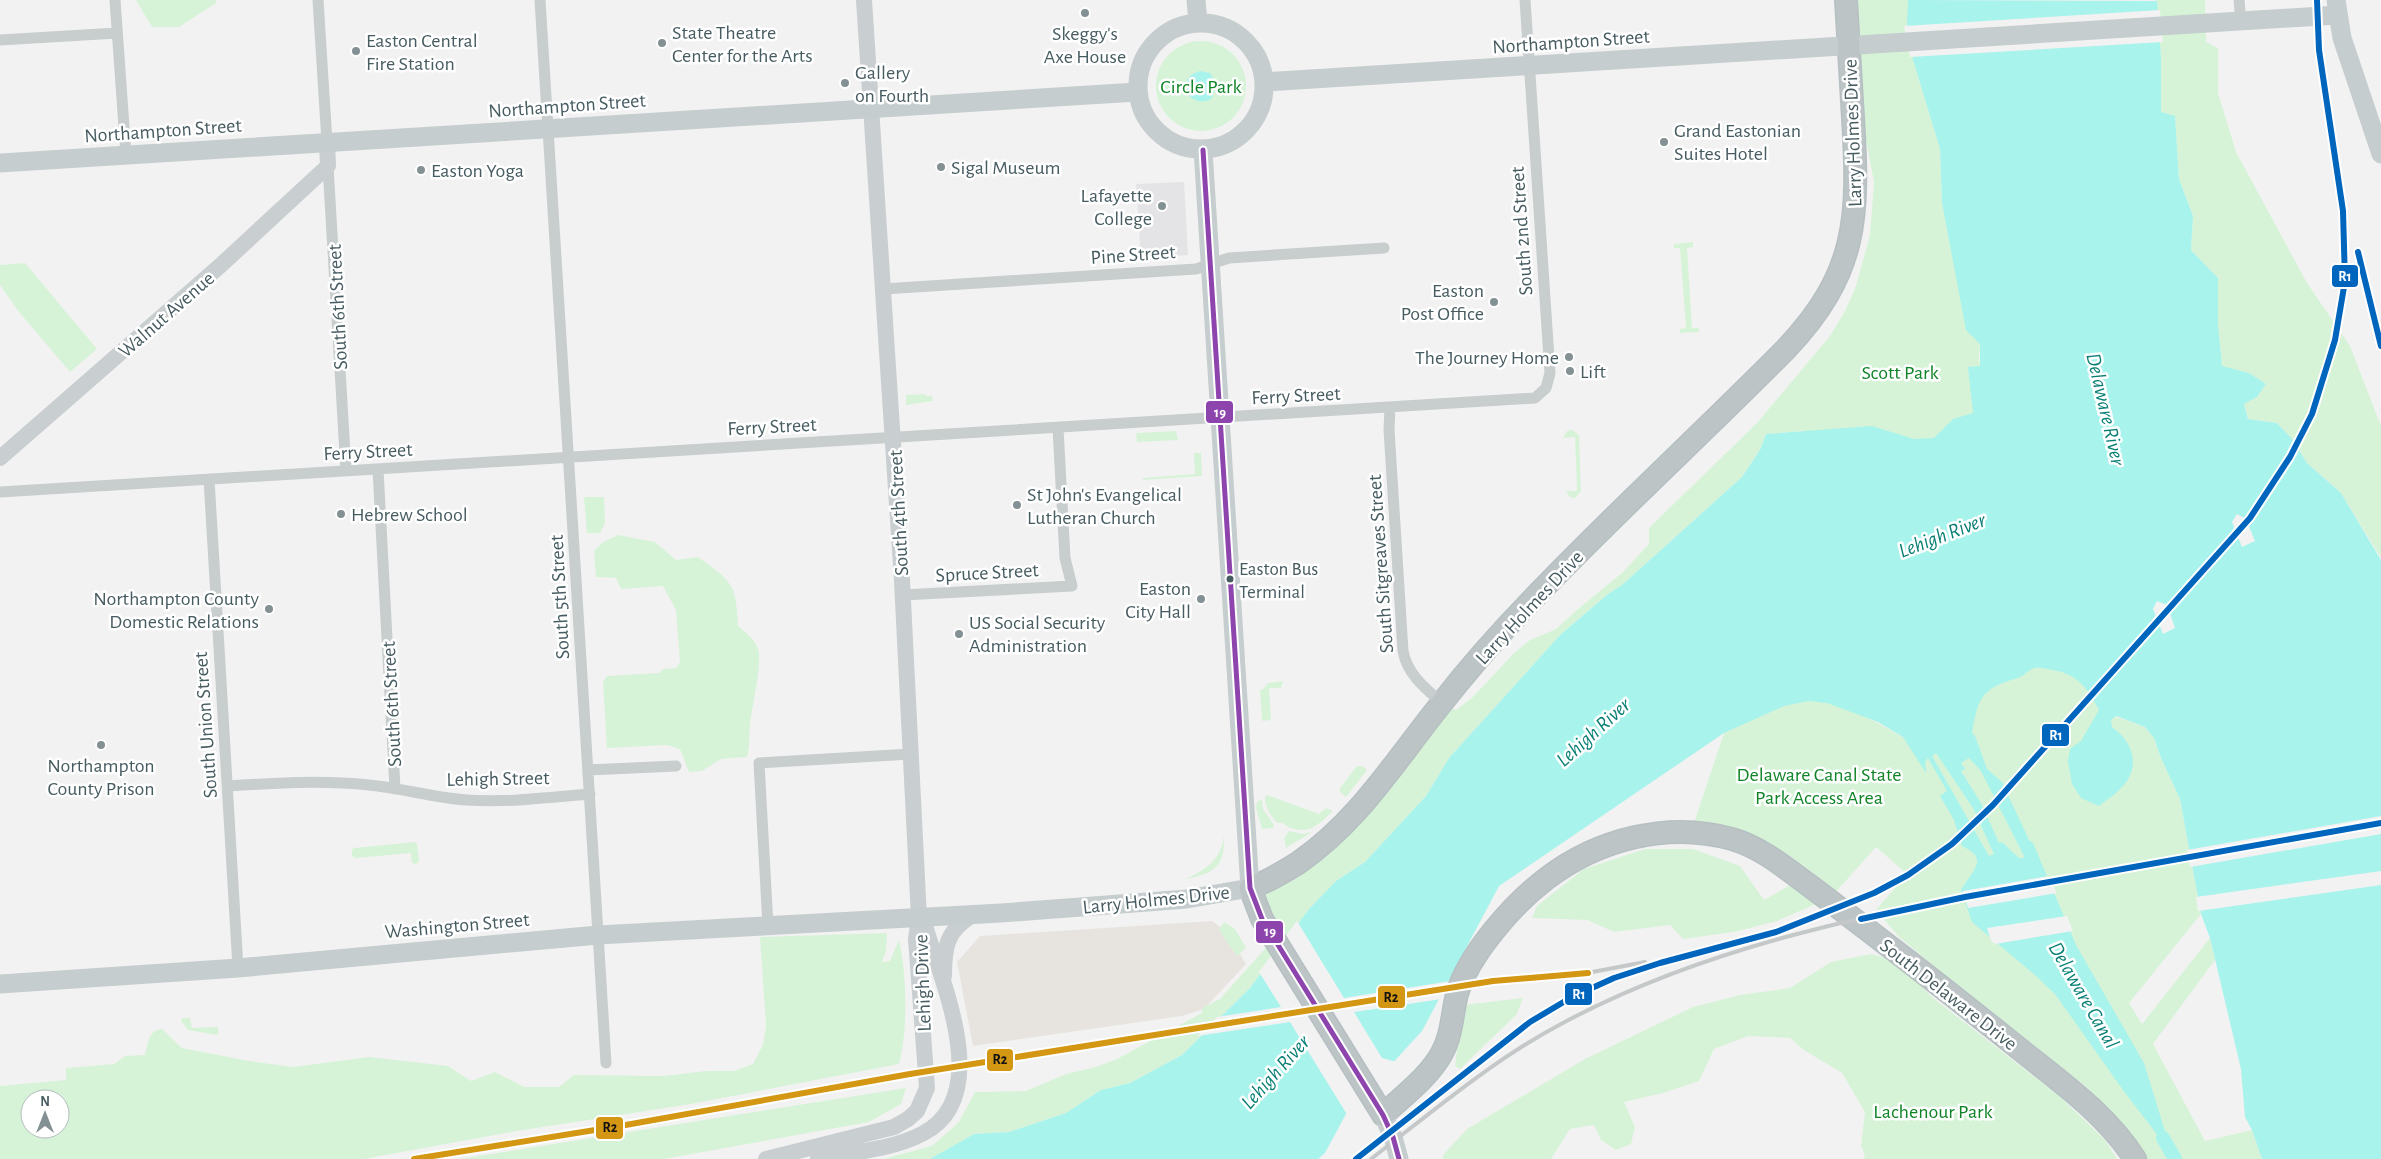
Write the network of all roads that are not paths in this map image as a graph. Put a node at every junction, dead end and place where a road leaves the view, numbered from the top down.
1 (115, 0) edge
2 (318, 0) edge
3 (540, 0) edge
4 (864, 0) edge
5 (1196, 0) edge
6 (1525, 0) edge
7 (1846, 0) edge
8 (2239, 0) edge
9 (2337, 8) edge
10 (2241, 22) junction
11 (1198, 23) junction
12 (117, 33) junction
13 (0, 40) edge
14 (1848, 45) junction
15 (1529, 66) junction
16 (1264, 82) junction
17 (1137, 92) junction
18 (872, 109) junction
19 (549, 129) junction
20 (327, 142) junction
21 (1204, 150) junction
22 (2381, 154) edge
23 (126, 155) junction
24 (0, 163) edge
25 (328, 166) junction
26 (1384, 248) dead end
27 (1211, 264) junction
28 (883, 289) junction
29 (1544, 391) joint
30 (1390, 408) junction
31 (1220, 418) junction
32 (1058, 428) junction
33 (893, 438) junction
34 (569, 457) junction
35 (0, 458) edge
36 (378, 469) junction
37 (346, 471) junction
38 (209, 479) junction
39 (0, 492) edge
40 (903, 595) junction
41 (1442, 703) junction
42 (911, 754) junction
43 (676, 766) dead end
44 (588, 770) junction
45 (228, 786) junction
46 (395, 789) junction
47 (590, 794) junction
48 (1250, 888) junction
49 (974, 914) junction
50 (919, 918) junction
51 (768, 926) junction
52 (598, 935) junction
53 (238, 968) junction
54 (0, 984) edge
55 (946, 995) junction
56 (606, 1063) dead end
57 (1379, 1108) junction
58 (766, 1159) edge
59 (818, 1159) edge
60 (1399, 1159) edge
61 (2135, 1159) edge

1 - 12 street
2 - 20 street
3 - 19 street, South 5th Street
4 - 18 street, South 4th Street
5 - 11 main road
6 - 15 street, South 2nd Street
7 - 14 highway, Larry Holmes Drive
8 - 10 street
9 - 10 main road, Northampton Street
9 - 22 main road
10 - 14 main road, Northampton Street
11 - 16 main road
11 - 17 main road
12 - 13 street
12 - 23 street
14 - 15 main road, Northampton Street
14 - 41 highway, Larry Holmes Drive
15 - 16 main road, Northampton Street
15 - 29 street, South 2nd Street
16 - 21 main road
17 - 18 main road, Northampton Street
17 - 21 main road
18 - 19 main road, Northampton Street
18 - 28 street, South 4th Street
19 - 20 main road, Northampton Street
19 - 34 street, South 5th Street
20 - 23 main road, Northampton Street
20 - 25 street, South 6th Street
21 - 27 main road
23 - 24 main road, Northampton Street
25 - 35 street, Walnut Avenue
25 - 37 street, South 6th Street
26 - 27 street, Pine Street
27 - 28 street, Pine Street
27 - 31 main road
28 - 33 street, South 4th Street
29 - 30 street, Ferry Street
30 - 31 street, Ferry Street
30 - 41 street, South Sitgreaves Street
31 - 32 street, Ferry Street
31 - 48 main road
32 - 33 street, Ferry Street
32 - 40 street, Spruce Street
33 - 34 street, Ferry Street
33 - 40 street, South 4th Street
34 - 36 street, Ferry Street
34 - 44 street, South 5th Street
36 - 37 street, Ferry Street
36 - 46 street, South 6th Street
37 - 38 street, Ferry Street
38 - 39 street, Ferry Street
38 - 45 street, South Union Street
40 - 42 street, South 4th Street
41 - 48 highway, Larry Holmes Drive
42 - 50 street, South 4th Street
42 - 51 street
43 - 44 street
44 - 47 street, South 5th Street
45 - 46 street, Lehigh Street
45 - 53 street, South Union Street
46 - 47 street, Lehigh Street
47 - 52 street, South 5th Street
48 - 49 main road, Larry Holmes Drive
48 - 57 highway
49 - 50 main road, Larry Holmes Drive
49 - 55 street
50 - 51 main road, Washington Street
50 - 55 street, Lehigh Drive
50 - 58 street, Lehigh Drive
51 - 52 main road, Washington Street
52 - 53 main road, Washington Street
52 - 56 street, South 5th Street
53 - 54 main road, Washington Street
55 - 59 street, Lehigh Drive
57 - 60 main road
57 - 61 highway, South Delaware Drive

